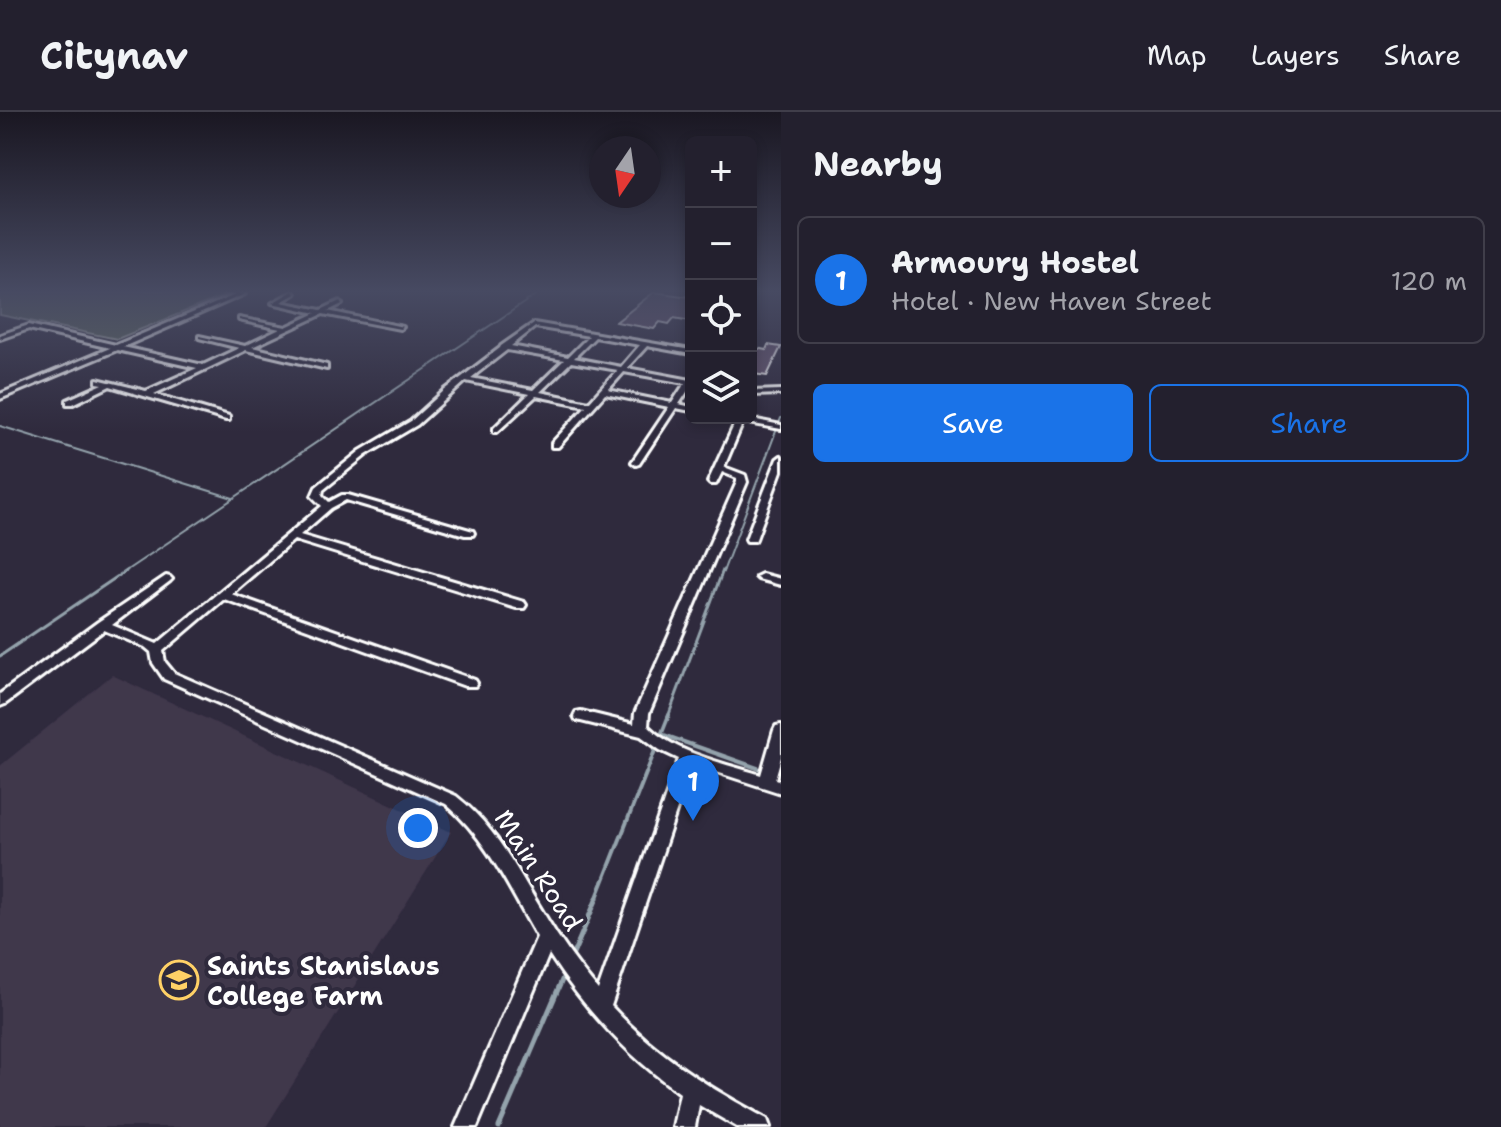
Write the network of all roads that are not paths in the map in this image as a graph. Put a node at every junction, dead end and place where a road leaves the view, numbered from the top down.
1 (72, 337) edge
2 (142, 337) edge
3 (203, 337) edge
4 (266, 337) edge
5 (517, 337) edge
6 (592, 337) edge
7 (607, 337) edge
8 (645, 344) junction
9 (244, 347) junction
10 (503, 347) junction
11 (117, 348) junction
12 (685, 351) edge
13 (569, 359) junction
14 (201, 367) junction
15 (324, 367) dead end
16 (623, 369) junction
17 (465, 379) junction
18 (685, 381) edge
19 (685, 389) edge
20 (603, 391) junction
21 (781, 392) edge
22 (536, 393) junction
23 (147, 394) junction
24 (757, 394) edge
25 (0, 397) edge
26 (70, 402) dead end
27 (590, 404) junction
28 (673, 405) junction
29 (685, 408) edge
30 (226, 418) dead end
31 (757, 422) edge
32 (737, 424) edge
33 (778, 426) edge
34 (497, 430) dead end
35 (555, 445) dead end
36 (781, 459) edge
37 (636, 462) dead end
38 (720, 468) junction
39 (713, 482) dead end
40 (328, 506) junction
41 (469, 533) dead end
42 (293, 536) junction
43 (751, 539) dead end
44 (762, 577) dead end
45 (166, 579) dead end
46 (781, 582) edge
47 (223, 595) junction
48 (520, 605) dead end
49 (102, 625) junction
50 (157, 650) junction
51 (470, 683) dead end
52 (0, 701) edge
53 (581, 716) dead end
54 (781, 730) edge
55 (647, 734) junction
56 (679, 752) junction
57 (772, 777) edge
58 (547, 936) junction
59 (601, 1008) junction
60 (692, 1087) junction
61 (466, 1127) edge
62 (684, 1127) edge
63 (759, 1127) edge

1 - 11 street
2 - 11 street
3 - 9 street
4 - 9 street
5 - 10 street
6 - 13 street
7 - 8 street
8 - 12 street
8 - 16 street
9 - 14 street
9 - 15 street
10 - 13 street
10 - 17 street
11 - 14 street
11 - 25 street
13 - 16 street
13 - 22 street
14 - 23 street
16 - 18 street
16 - 20 street
17 - 22 street
17 - 40 street
19 - 28 street
20 - 27 street
20 - 28 street
21 - 24 street
22 - 27 street
22 - 34 street
23 - 26 street
23 - 30 street
27 - 35 street
28 - 29 street
28 - 37 street
31 - 33 street
32 - 38 street
36 - 43 street
38 - 39 street
38 - 55 street
40 - 41 street
40 - 42 street
42 - 47 street
42 - 48 street
44 - 46 street
45 - 49 street
47 - 50 street
47 - 51 street
49 - 50 street
49 - 52 street
50 - 58 street, Main Road
53 - 55 street
54 - 57 street
55 - 56 street
56 - 57 street
56 - 59 street
58 - 59 street, Main Road
58 - 61 street
59 - 60 street, Main Road
60 - 62 street
60 - 63 street, Main Road

